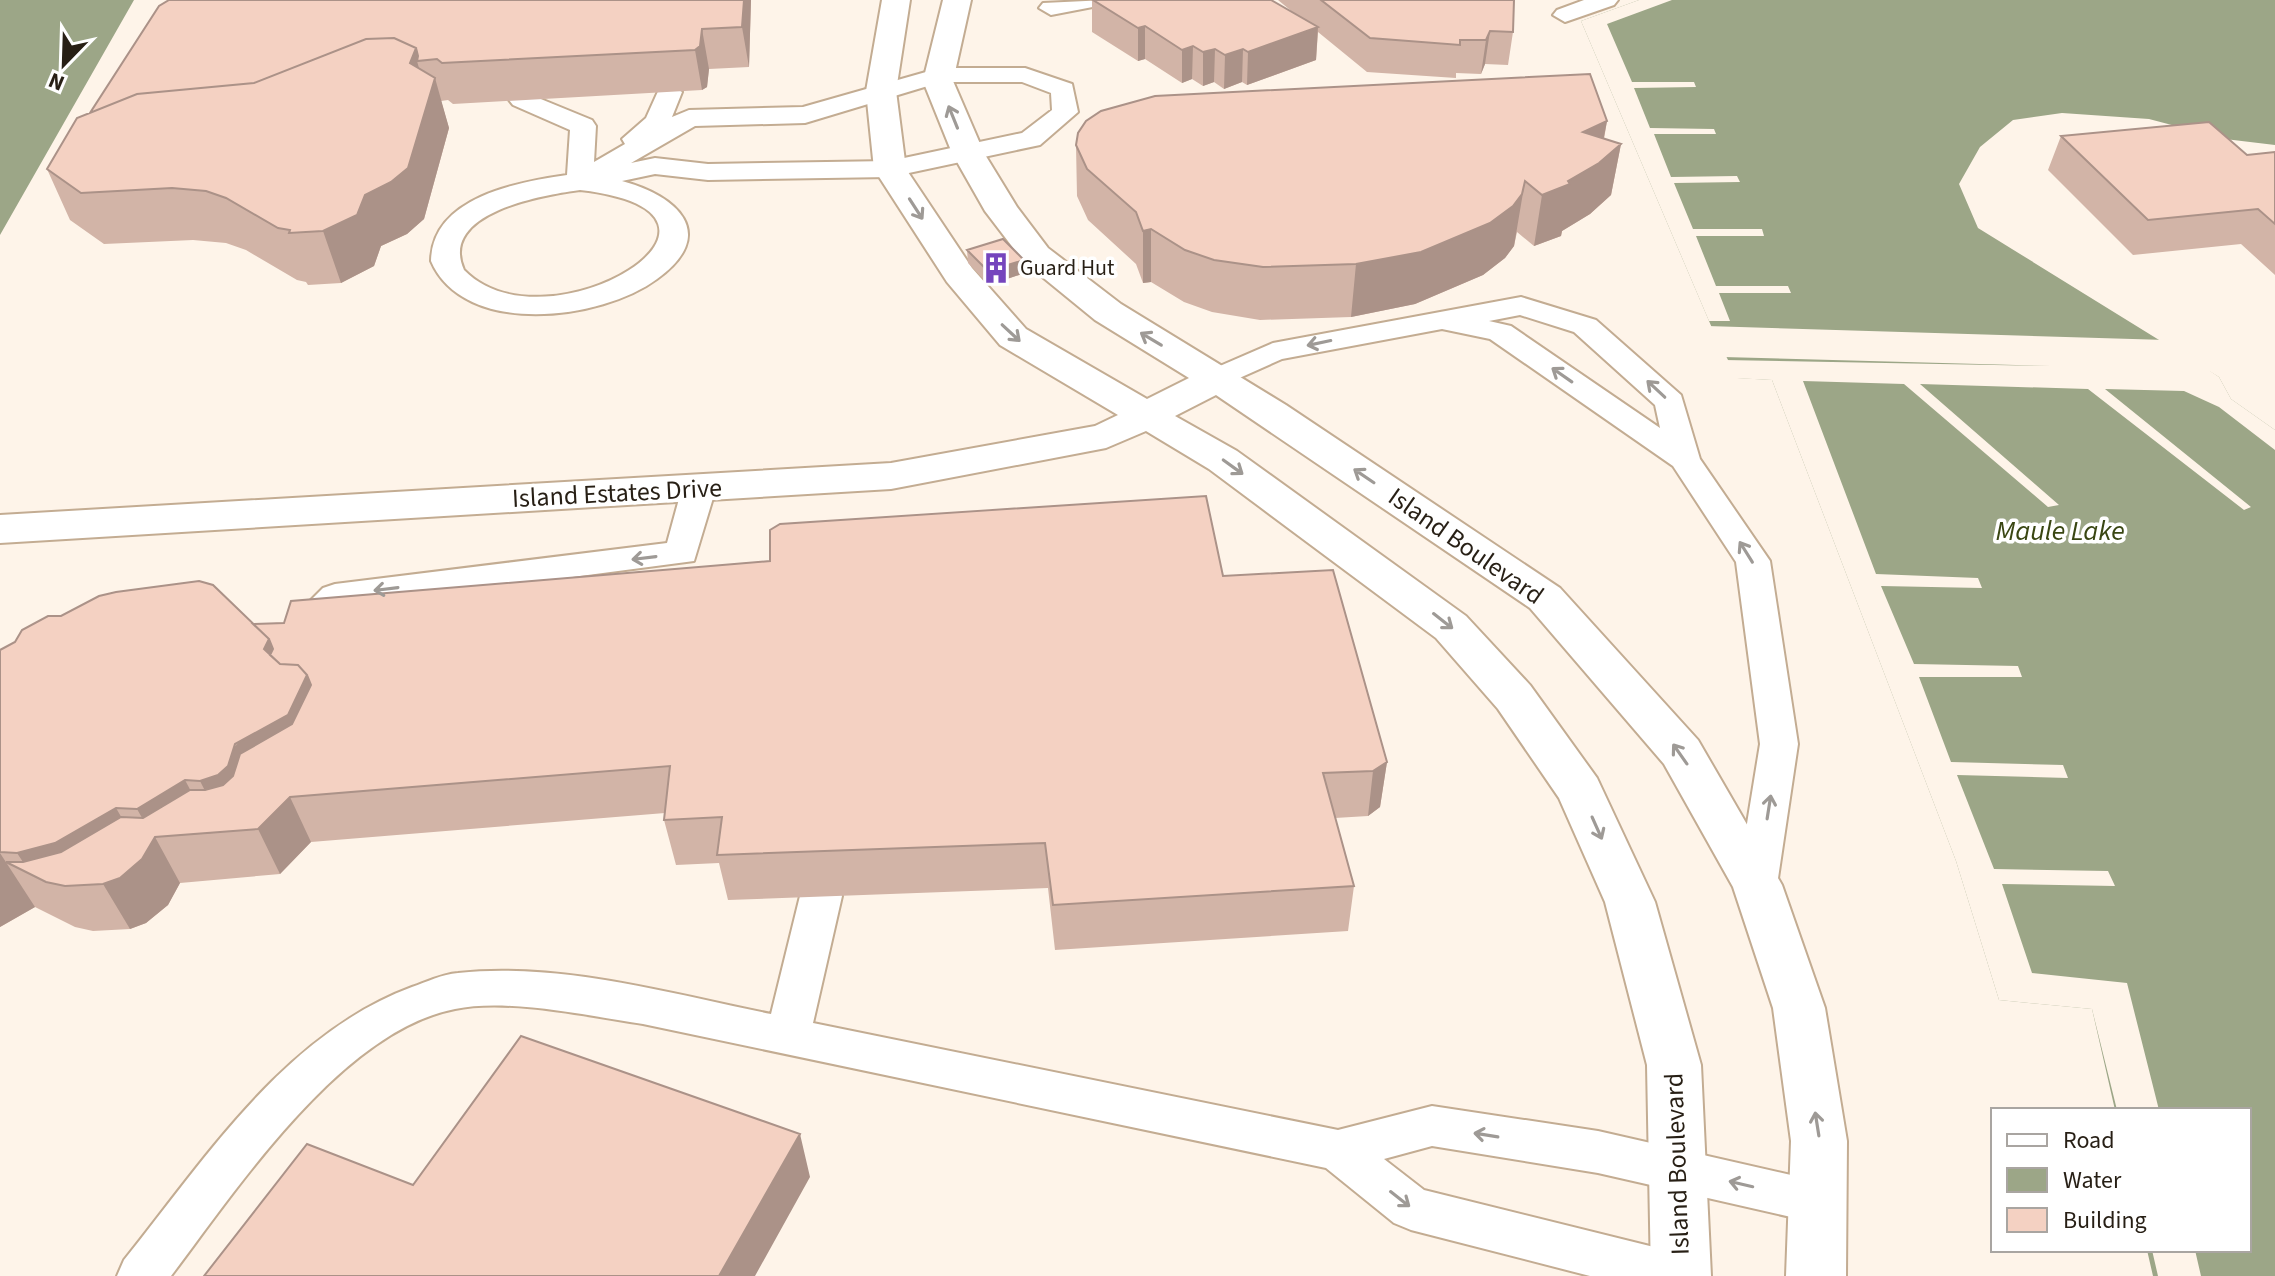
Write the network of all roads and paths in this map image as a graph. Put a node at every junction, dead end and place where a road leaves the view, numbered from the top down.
1 (896, 0) edge
2 (957, 0) edge
3 (1095, 0) edge
4 (1606, 0) edge
5 (1052, 4) edge
6 (1565, 15) dead end
7 (1046, 35) dead end
8 (940, 75) junction
9 (881, 91) junction
10 (669, 92) edge
11 (522, 100) edge
12 (1040, 131) junction
13 (1069, 141) dead end
14 (968, 153) junction
15 (890, 169) junction
16 (580, 182) junction
17 (1442, 320) junction
18 (1217, 379) junction
19 (1142, 416) junction
20 (1684, 459) junction
21 (699, 488) junction
22 (0, 529) edge
23 (274, 655) edge
24 (1757, 885) junction
25 (821, 896) edge
26 (788, 1036) junction
27 (1338, 1150) junction
28 (1677, 1169) junction
29 (1817, 1202) junction
30 (141, 1276) edge
31 (1679, 1276) edge
32 (1816, 1276) edge

1 - 9 street, Island Boulevard
2 - 8 street, Island Boulevard
3 - 5 lane
4 - 6 lane
5 - 7 lane
8 - 9 lane
8 - 12 lane
14 -> 8 street, Island Boulevard
9 - 15 street, Island Boulevard
9 - 16 lane
10 - 16 lane
11 - 16 lane
12 - 13 lane
12 - 14 lane
14 - 15 lane
18 -> 14 street, Island Boulevard
15 - 16 lane
15 -> 19 street, Island Boulevard
16 - 16 lane
17 -> 18 lane
20 -> 17 lane
20 -> 17 lane
18 - 19 street, Island Estates Drive
24 -> 18 street, Island Boulevard
19 - 21 street, Island Estates Drive
19 -> 28 street, Island Boulevard
24 -> 20 lane
21 - 22 street, Island Estates Drive
21 -> 23 lane
29 -> 24 street, Island Boulevard
25 - 26 lane
26 - 27 lane
26 - 30 lane
28 -> 27 lane
27 -> 31 lane
29 -> 28 lane
28 - 31 street, Island Boulevard
29 - 32 street, Island Boulevard

